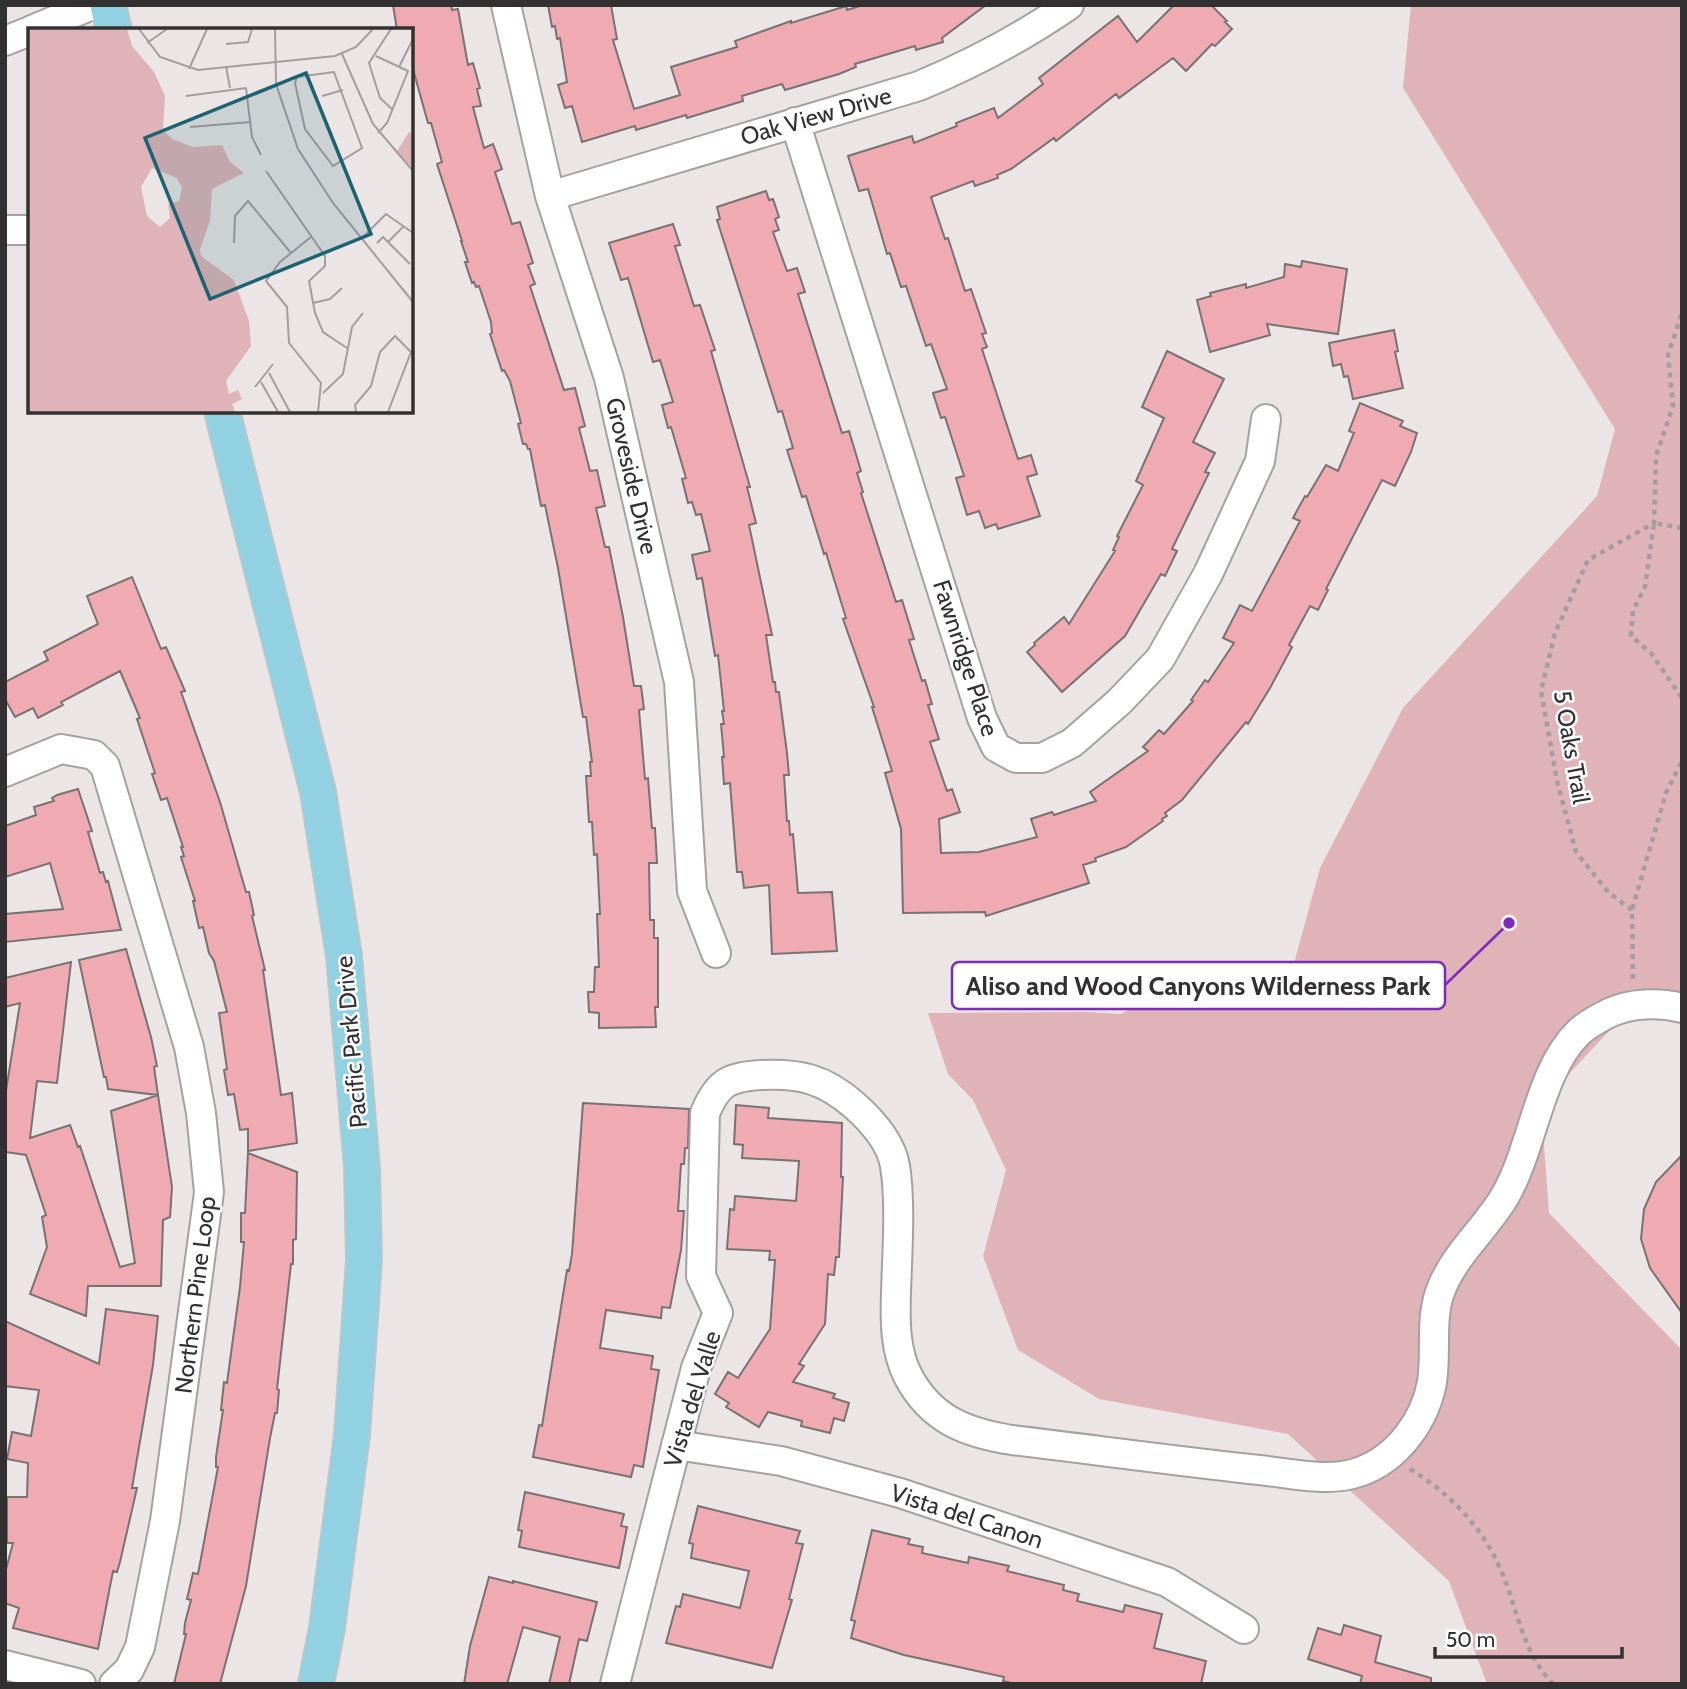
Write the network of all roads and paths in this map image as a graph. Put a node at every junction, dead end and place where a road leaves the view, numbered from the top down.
1 (92, 5) edge
2 (108, 5) edge
3 (506, 5) edge
4 (1069, 5) edge
5 (36, 28) edge
6 (114, 28) edge
7 (28, 31) edge
8 (5, 40) edge
9 (795, 122) junction
10 (550, 196) junction
11 (5, 230) edge
12 (28, 230) edge
13 (1682, 313) edge
14 (222, 413) edge
15 (1266, 419) dead end
16 (1654, 523) junction
17 (1682, 528) edge
18 (1682, 698) edge
19 (1682, 761) edge
20 (5, 772) edge
21 (1632, 910) junction
22 (716, 953) dead end
23 (1633, 1006) junction
24 (1682, 1008) edge
25 (676, 1445) junction
26 (1389, 1455) junction
27 (1244, 1629) dead end
28 (5, 1665) edge
29 (81, 1684) edge
30 (114, 1684) edge
31 (316, 1684) edge
32 (615, 1684) edge
33 (1553, 1684) edge

1 - 5 street
2 - 6 main road
3 - 10 street, Groveside Drive
4 - 9 street, Oak View Drive
7 - 8 street
9 - 10 street, Oak View Drive
9 - 15 street, Fawnridge Place
10 - 22 street, Groveside Drive
11 - 12 street
13 - 16 path
14 - 31 main road, Pacific Park Drive
16 - 17 path
16 - 18 path
16 - 21 path, 5 Oaks Trail
19 - 21 path
20 - 30 street, Northern Pine Loop
21 - 23 path
23 - 24 street
23 - 26 street
25 - 26 street, Vista del Valle
25 - 27 street, Vista del Canon
25 - 32 street, Vista del Valle
26 - 33 path
28 - 29 street

